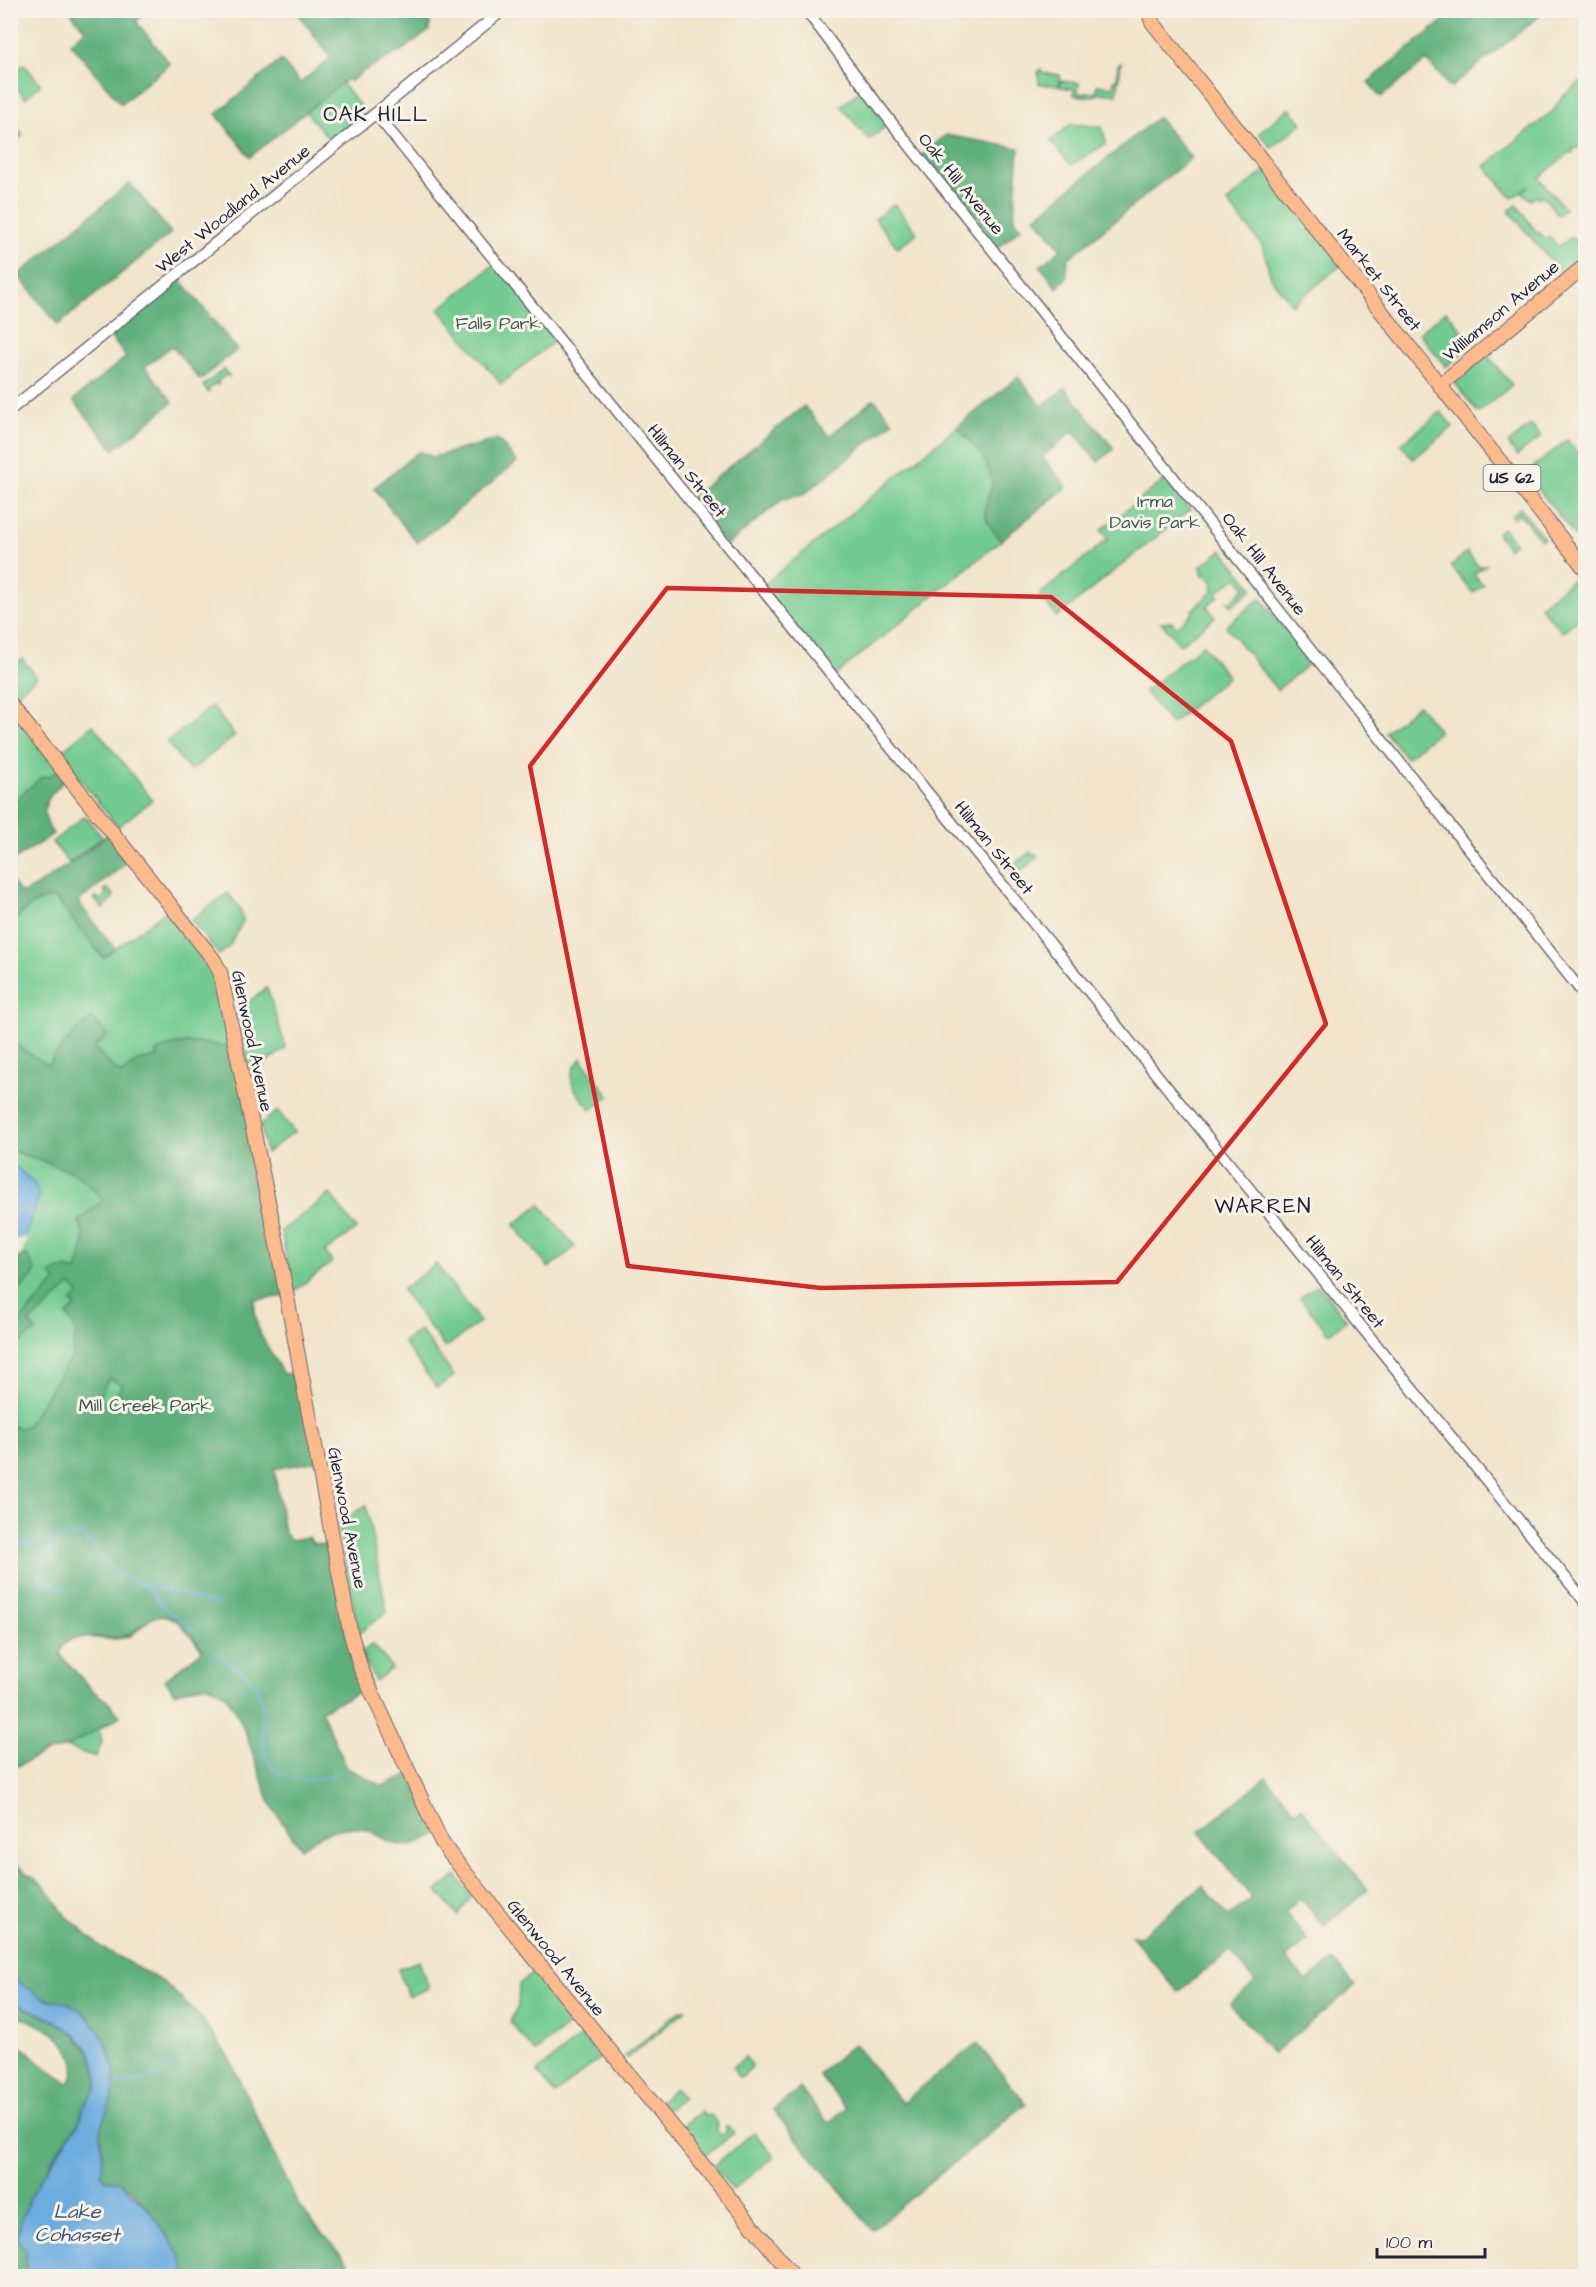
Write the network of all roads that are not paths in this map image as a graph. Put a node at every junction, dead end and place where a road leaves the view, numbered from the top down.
1 (503, 10) edge
2 (806, 10) edge
3 (1148, 10) edge
4 (376, 114) junction
5 (1586, 265) edge
6 (1440, 385) junction
7 (10, 410) edge
8 (1586, 570) edge
9 (10, 704) edge
10 (1586, 997) edge
11 (1586, 1603) edge
12 (793, 2277) edge

1 - 4 street, West Woodland Avenue
2 - 10 street, Oak Hill Avenue
3 - 6 main road, Market Street
4 - 7 street, West Woodland Avenue
4 - 11 street, Hillman Street
5 - 6 main road, Williamson Avenue
6 - 8 main road, Market Street / US 62
9 - 12 main road, Glenwood Avenue

